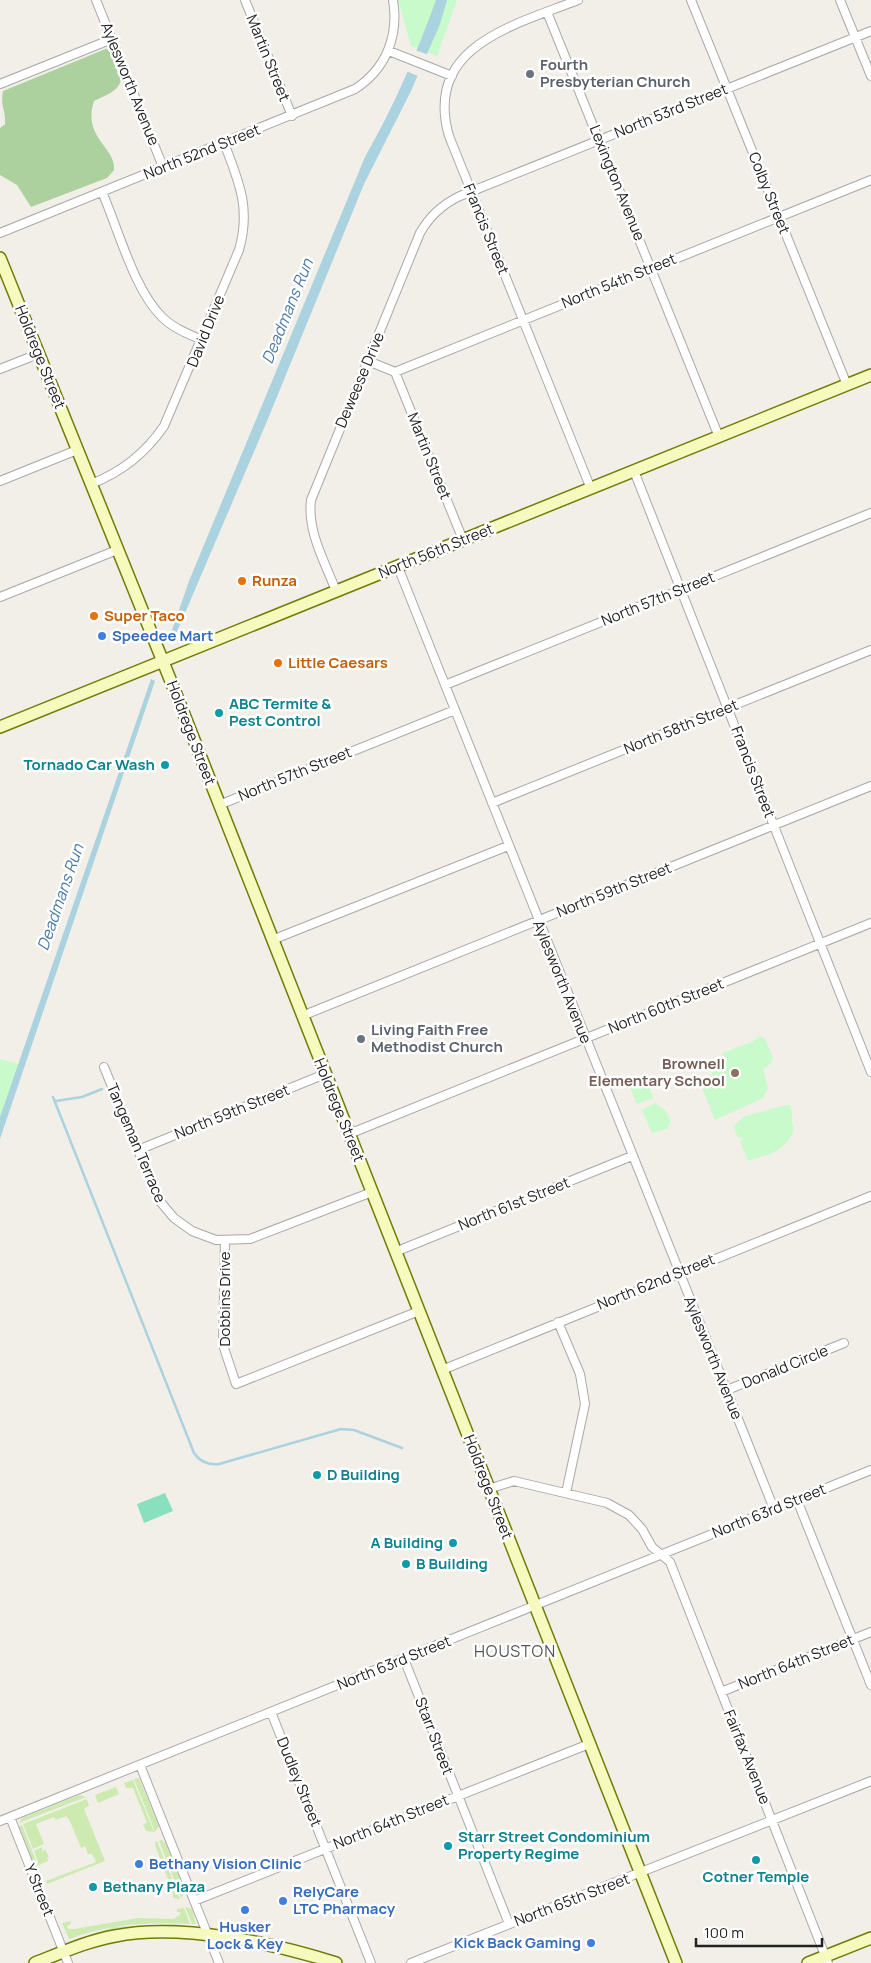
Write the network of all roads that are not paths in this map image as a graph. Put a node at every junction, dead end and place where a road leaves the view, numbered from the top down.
1 (96, 0) edge
2 (245, 0) edge
3 (393, 0) edge
4 (578, 0) edge
5 (691, 0) edge
6 (840, 0) edge
7 (547, 12) junction
8 (871, 31) edge
9 (855, 37) junction
10 (112, 39) junction
11 (389, 51) junction
12 (452, 76) junction
13 (871, 76) edge
14 (0, 84) edge
15 (727, 88) junction
16 (292, 116) junction
17 (599, 140) junction
18 (224, 143) junction
19 (163, 167) junction
20 (871, 180) edge
21 (102, 192) junction
22 (471, 192) junction
23 (779, 217) junction
24 (0, 233) edge
25 (0, 260) edge
26 (651, 268) junction
27 (523, 320) junction
28 (202, 340) junction
29 (38, 354) junction
30 (368, 361) junction
31 (0, 369) edge
32 (395, 372) junction
33 (870, 378) edge
34 (847, 385) junction
35 (719, 437) junction
36 (77, 450) junction
37 (634, 471) junction
38 (0, 481) edge
39 (91, 484) junction
40 (591, 489) junction
41 (871, 513) edge
42 (463, 540) junction
43 (117, 550) junction
44 (398, 566) junction
45 (681, 590) junction
46 (336, 591) junction
47 (0, 597) edge
48 (871, 650) edge
49 (162, 661) junction
50 (445, 685) junction
51 (728, 708) junction
52 (455, 710) junction
53 (0, 727) edge
54 (871, 786) edge
55 (492, 803) junction
56 (219, 805) junction
57 (774, 826) junction
58 (508, 846) junction
59 (538, 920) junction
60 (871, 923) edge
61 (272, 940) junction
62 (820, 944) junction
63 (302, 1016) junction
64 (585, 1039) junction
65 (104, 1067) dead end
66 (871, 1072) edge
67 (325, 1074) junction
68 (349, 1134) junction
69 (138, 1150) junction
70 (632, 1156) junction
71 (372, 1192) junction
72 (871, 1196) edge
73 (225, 1240) junction
74 (395, 1252) junction
75 (679, 1273) junction
76 (419, 1311) junction
77 (558, 1322) junction
78 (844, 1343) dead end
79 (442, 1370) junction
80 (726, 1390) junction
81 (871, 1470) edge
82 (488, 1488) junction
83 (566, 1493) junction
84 (797, 1500) junction
85 (774, 1509) junction
86 (662, 1555) junction
87 (535, 1606) junction
88 (871, 1632) edge
89 (853, 1639) junction
90 (404, 1659) junction
91 (871, 1685) edge
92 (721, 1692) junction
93 (272, 1712) junction
94 (589, 1744) junction
95 (140, 1765) junction
96 (871, 1781) edge
97 (458, 1796) junction
98 (10, 1817) junction
99 (772, 1820) junction
100 (0, 1821) edge
101 (326, 1848) junction
102 (640, 1873) junction
103 (194, 1901) junction
104 (509, 1924) junction
105 (208, 1936) junction
106 (871, 1938) edge
107 (64, 1952) junction
108 (826, 1960) edge
109 (35, 1963) edge
110 (68, 1963) edge
111 (219, 1963) edge
112 (336, 1963) edge
113 (371, 1963) edge
114 (412, 1963) edge
115 (676, 1963) edge
116 (808, 1963) edge

1 - 10 street, Aylesworth Avenue
2 - 16 street, Martin Street
3 - 11 street
4 - 7 street
5 - 15 street, Colby Street
6 - 9 street
7 - 12 street
7 - 17 street, Lexington Avenue
8 - 9 street, North 53rd Street
9 - 13 street
9 - 15 street, North 53rd Street
10 - 14 street
10 - 19 street, Aylesworth Avenue
11 - 12 street
11 - 16 street, North 52nd Street
12 - 22 street, Francis Street
15 - 17 street, North 53rd Street
15 - 23 street, Colby Street
16 - 18 street, North 52nd Street
17 - 22 street, North 53rd Street
17 - 26 street, Lexington Avenue
18 - 19 street, North 52nd Street
18 - 28 street, David Drive
19 - 21 street, North 52nd Street
20 - 23 street, North 54th Street
21 - 24 street, North 52nd Street
21 - 28 street
22 - 27 street, Francis Street
22 - 30 street, Deweese Drive
23 - 26 street, North 54th Street
23 - 34 street, Colby Street
25 - 29 main road, Holdrege Street
26 - 27 street, North 54th Street
26 - 35 street, Lexington Avenue
27 - 32 street, North 54th Street
27 - 40 street, Francis Street
28 - 39 street, David Drive
29 - 31 street
29 - 36 main road, Holdrege Street
30 - 32 street
30 - 46 street, Deweese Drive
32 - 42 street, Martin Street
33 - 34 main road, North 56th Street
34 - 35 main road, North 56th Street
35 - 37 main road, North 56th Street
36 - 38 street
36 - 39 main road, Holdrege Street
37 - 40 main road, North 56th Street
37 - 45 street, Francis Street
39 - 43 main road, Holdrege Street
40 - 42 main road, North 56th Street
41 - 45 street, North 57th Street
42 - 44 main road, North 56th Street
43 - 47 street
43 - 49 main road, Holdrege Street
44 - 46 main road, North 56th Street
44 - 50 street, Aylesworth Avenue
45 - 50 street, North 57th Street
45 - 51 street, Francis Street
46 - 49 main road, North 56th Street
48 - 51 street, North 58th Street
49 - 53 main road, North 56th Street
49 - 56 main road, Holdrege Street
50 - 52 street, Aylesworth Avenue
51 - 55 street, North 58th Street
51 - 57 street, Francis Street
52 - 55 street, Aylesworth Avenue
52 - 56 street, North 57th Street
54 - 57 street, North 59th Street
55 - 58 street, Aylesworth Avenue
56 - 61 main road, Holdrege Street
57 - 59 street, North 59th Street
57 - 62 street, Francis Street
58 - 59 street, Aylesworth Avenue
58 - 61 street
59 - 63 street, North 59th Street
59 - 64 street, Aylesworth Avenue
60 - 62 street, North 60th Street
61 - 63 main road, Holdrege Street
62 - 64 street, North 60th Street
62 - 66 street, Francis Street
63 - 67 main road, Holdrege Street
64 - 68 street, North 60th Street
64 - 70 street, Aylesworth Avenue
65 - 69 street, Tangeman Terrace
67 - 68 main road, Holdrege Street
67 - 69 street, North 59th Street
68 - 71 main road, Holdrege Street
69 - 73 street, Tangeman Terrace
70 - 74 street, North 61st Street
70 - 75 street, Aylesworth Avenue
71 - 73 street
71 - 74 main road, Holdrege Street
72 - 75 street, North 62nd Street
73 - 76 street, Dobbins Drive
74 - 76 main road, Holdrege Street
75 - 77 street, North 62nd Street
75 - 80 street, Aylesworth Avenue
76 - 79 main road, Holdrege Street
77 - 79 street, North 62nd Street
77 - 83 street
78 - 80 street, Donald Circle
79 - 82 main road, Holdrege Street
80 - 85 street, Aylesworth Avenue
81 - 84 street, North 63rd Street
82 - 83 street, Fairfax Avenue
82 - 87 main road, Holdrege Street
83 - 86 street, Fairfax Avenue
84 - 85 street, North 63rd Street
84 - 89 street
85 - 86 street, North 63rd Street
86 - 87 street, North 63rd Street
86 - 92 street, Fairfax Avenue
87 - 90 street, North 63rd Street
87 - 94 main road, Holdrege Street
88 - 89 street, North 64th Street
89 - 91 street
89 - 92 street, North 64th Street
90 - 93 street, North 63rd Street
90 - 97 street, Starr Street
92 - 99 street, Fairfax Avenue
93 - 95 street, North 63rd Street
93 - 101 street, Dudley Street
94 - 97 street, North 64th Street
94 - 102 main road, Holdrege Street
95 - 98 street, North 63rd Street
95 - 103 street
96 - 99 street, North 65th Street
97 - 101 street, North 64th Street
97 - 104 street, Starr Street
98 - 100 street, North 63rd Street
98 - 107 street, Y Street
99 - 102 street, North 65th Street
99 - 108 street, Fairfax Avenue
101 - 103 street, North 64th Street
101 - 113 street, Dudley Street
102 - 104 street, North 65th Street
102 - 115 main road, Holdrege Street
103 - 105 street
104 - 114 street, North 65th Street
105 - 107 main road
105 - 111 street
105 - 112 main road
106 - 108 main road
107 - 109 main road
107 - 110 street, Y Street
108 - 116 main road

